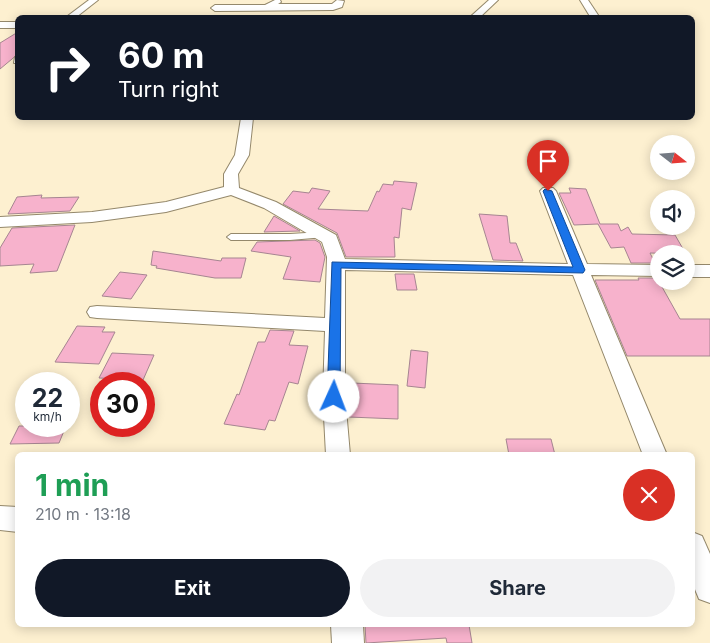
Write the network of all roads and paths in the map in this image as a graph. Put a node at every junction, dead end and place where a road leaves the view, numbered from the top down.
1 (94, 0) edge
2 (279, 0) edge
3 (494, 0) edge
4 (584, 0) edge
5 (340, 1) dead end
6 (267, 7) junction
7 (215, 8) dead end
8 (73, 15) edge
9 (476, 15) edge
10 (594, 15) edge
11 (2, 21) edge
12 (15, 24) edge
13 (246, 120) edge
14 (232, 190) junction
15 (548, 191) dead end
16 (0, 222) edge
17 (322, 234) junction
18 (231, 237) dead end
19 (336, 264) junction
20 (580, 270) junction
21 (650, 270) edge
22 (695, 270) edge
23 (710, 270) edge
24 (97, 312) dead end
25 (336, 326) junction
26 (338, 452) edge
27 (655, 452) edge
28 (0, 518) edge
29 (15, 520) edge
30 (695, 552) edge
31 (710, 588) edge
32 (347, 627) edge
33 (348, 643) edge

1 - 8 street
2 - 6 street
3 - 9 street
4 - 10 street
5 - 6 street
6 - 7 street
11 - 12 street
13 - 14 street
14 - 16 street
14 - 17 street
15 - 20 street
17 - 18 lane
17 - 19 street
19 - 20 street
19 - 25 street
20 - 21 street
20 - 27 street
22 - 23 street
24 - 25 street
25 - 26 street
28 - 29 street
30 - 31 street
32 - 33 street

